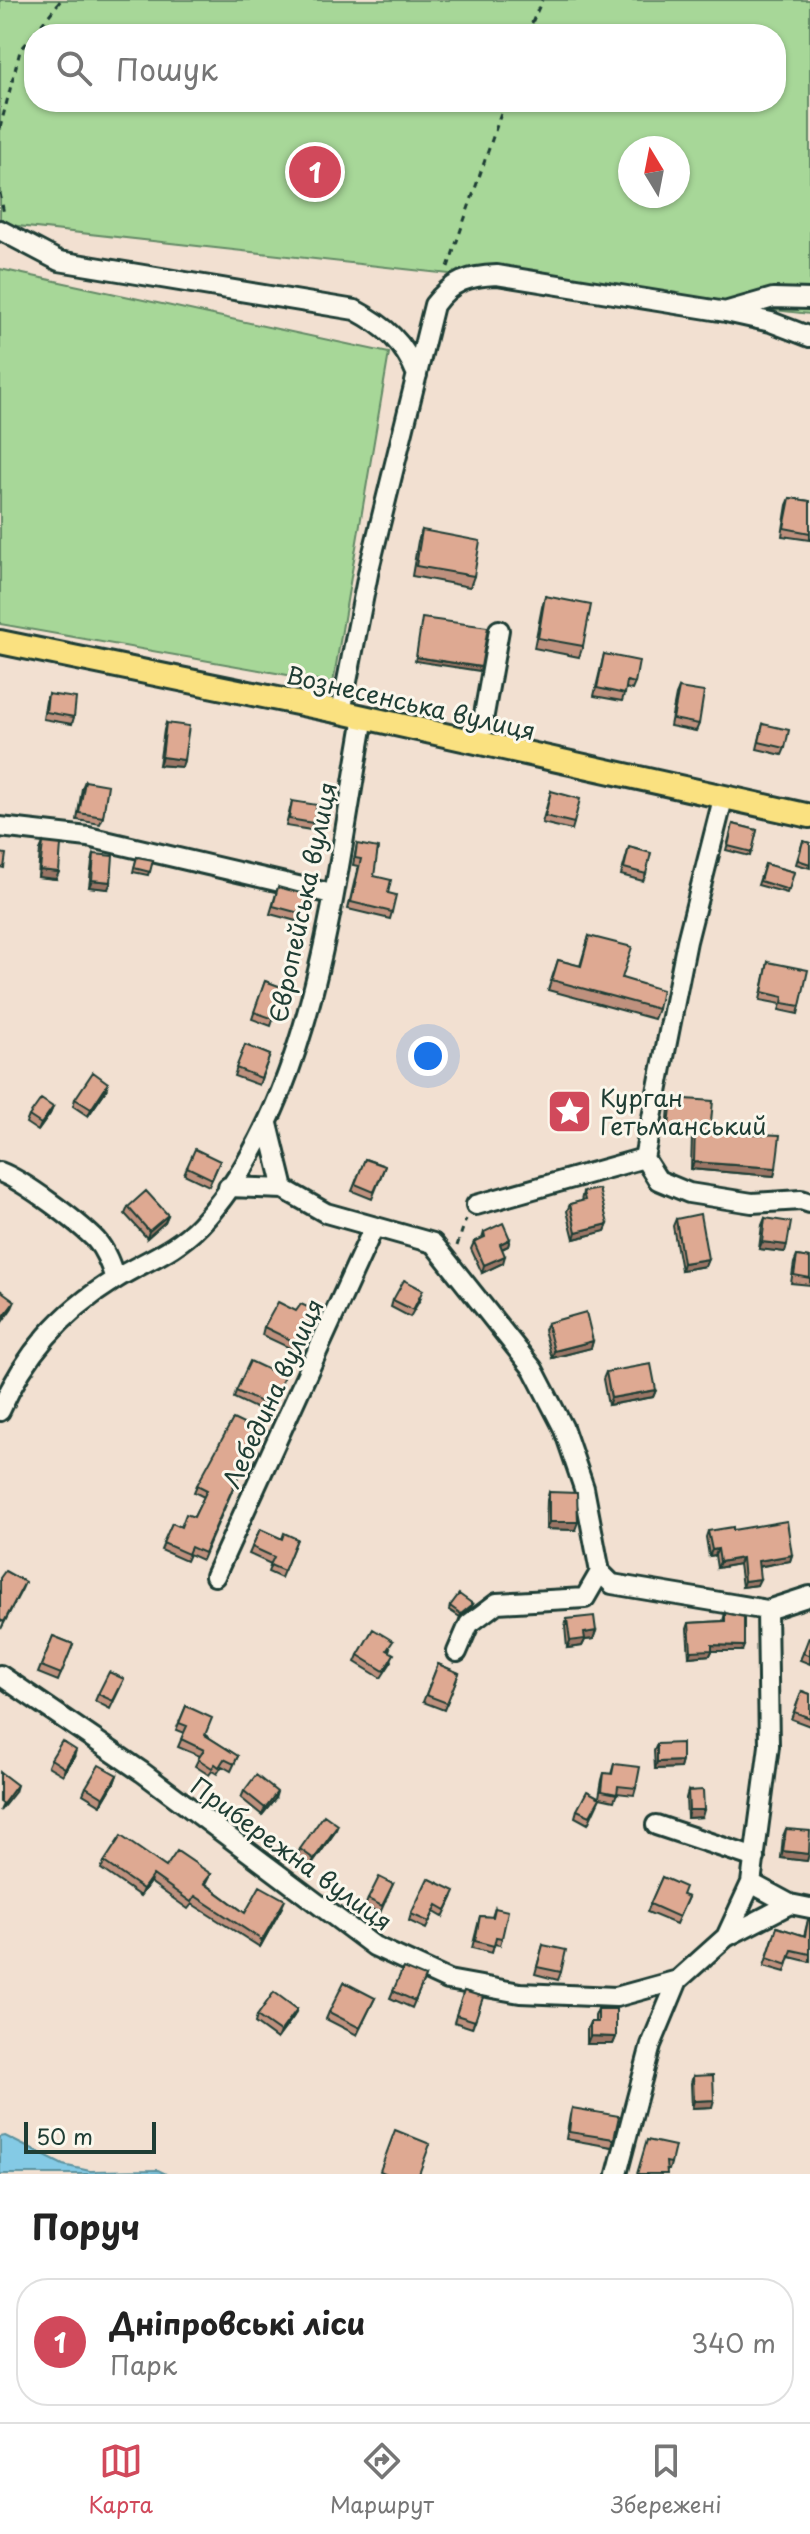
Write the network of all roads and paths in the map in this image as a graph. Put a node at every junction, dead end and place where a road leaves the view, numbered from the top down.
1 (61, 0) edge
2 (542, 0) edge
3 (42, 24) edge
4 (531, 24) edge
5 (24, 46) edge
6 (502, 112) edge
7 (0, 128) edge
8 (0, 230) edge
9 (445, 275) dead end
10 (810, 299) edge
11 (726, 312) junction
12 (810, 337) edge
13 (417, 375) junction
14 (499, 630) dead end
15 (0, 642) edge
16 (341, 712) junction
17 (364, 717) junction
18 (479, 743) junction
19 (723, 799) junction
20 (810, 816) edge
21 (0, 827) edge
22 (332, 894) junction
23 (268, 1124) junction
24 (644, 1158) junction
25 (0, 1172) edge
26 (228, 1187) junction
27 (284, 1189) junction
28 (810, 1203) edge
29 (476, 1205) joint
30 (373, 1229) junction
31 (448, 1258) junction
32 (115, 1279) junction
33 (0, 1411) edge
34 (600, 1572) junction
35 (215, 1576) dead end
36 (810, 1596) edge
37 (767, 1610) junction
38 (457, 1652) dead end
39 (0, 1675) edge
40 (656, 1825) dead end
41 (755, 1858) junction
42 (751, 1883) junction
43 (790, 1904) junction
44 (810, 1908) edge
45 (726, 1937) junction
46 (678, 1980) junction
47 (617, 2174) edge

1 - 3 path
2 - 4 path
5 - 7 path
6 - 9 path
8 - 13 street
10 - 11 street
11 - 12 street
11 - 13 street
13 - 16 street
14 - 18 street
15 - 16 main road, Вознесенська вулиця
16 - 17 main road, Вознесенська вулиця
17 - 18 main road, Вознесенська вулиця
17 - 22 street, Європейська вулиця
18 - 19 main road, Вознесенська вулиця
19 - 20 main road, Вознесенська вулиця
19 - 24 street
21 - 22 street
22 - 23 street, Європейська вулиця
23 - 26 street, Європейська вулиця
23 - 27 street
24 - 28 street
24 - 29 street
25 - 32 street
26 - 27 street
26 - 32 street, Європейська вулиця
27 - 30 street
29 - 31 path
30 - 31 street
30 - 35 street, Лебедина вулиця
31 - 34 street
32 - 33 street, Європейська вулиця
34 - 37 street
34 - 38 street
36 - 37 street
37 - 41 street
39 - 46 street, Прибережна вулиця
40 - 41 street
41 - 42 street
42 - 43 street
42 - 45 street
43 - 44 street
43 - 45 street
45 - 46 street
46 - 47 street

